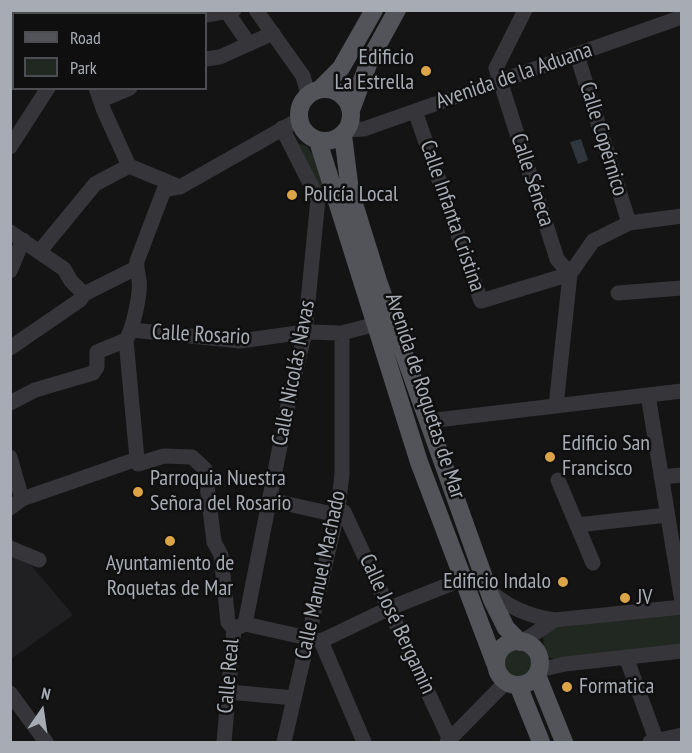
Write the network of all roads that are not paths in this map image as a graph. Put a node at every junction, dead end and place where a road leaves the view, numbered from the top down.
1 (21, 10) edge
2 (256, 10) edge
3 (374, 10) edge
4 (396, 10) edge
5 (231, 11) edge
6 (524, 11) edge
7 (30, 12) edge
8 (207, 15) edge
9 (681, 17) edge
10 (273, 33) junction
11 (249, 44) junction
12 (577, 55) junction
13 (207, 59) edge
14 (501, 81) junction
15 (47, 90) edge
16 (119, 90) edge
17 (314, 92) junction
18 (98, 94) edge
19 (351, 110) junction
20 (415, 111) junction
21 (290, 124) junction
22 (345, 133) junction
23 (318, 141) junction
24 (10, 147) edge
25 (129, 165) junction
26 (180, 187) junction
27 (681, 216) edge
28 (629, 222) junction
29 (17, 236) edge
30 (40, 251) junction
31 (136, 268) junction
32 (10, 271) edge
33 (570, 274) junction
34 (681, 288) edge
35 (618, 293) dead end
36 (84, 294) junction
37 (376, 324) junction
38 (305, 332) junction
39 (342, 333) junction
40 (129, 335) junction
41 (10, 348) edge
42 (681, 391) edge
43 (648, 395) junction
44 (10, 403) edge
45 (556, 406) junction
46 (428, 421) junction
47 (10, 457) edge
48 (137, 459) junction
49 (681, 475) edge
50 (661, 477) junction
51 (558, 480) dead end
52 (15, 494) edge
53 (270, 500) junction
54 (338, 512) junction
55 (668, 516) junction
56 (577, 525) junction
57 (677, 543) edge
58 (10, 548) edge
59 (39, 560) dead end
60 (593, 563) dead end
61 (463, 579) junction
62 (488, 590) junction
63 (681, 602) edge
64 (390, 608) junction
65 (681, 608) edge
66 (555, 620) junction
67 (240, 626) junction
68 (314, 640) junction
69 (521, 642) junction
70 (681, 651) edge
71 (626, 657) junction
72 (495, 663) junction
73 (538, 672) junction
74 (512, 684) junction
75 (229, 692) junction
76 (10, 693) edge
77 (294, 698) junction
78 (681, 735) edge
79 (45, 742) edge
80 (224, 742) edge
81 (284, 742) edge
82 (364, 742) edge
83 (450, 742) edge
84 (541, 742) edge
85 (564, 742) edge
86 (654, 742) edge

1 - 7 street
2 - 10 street
3 - 17 main road
4 - 19 main road
5 - 8 street
5 - 11 street
6 - 14 street
9 - 12 street, Avenida de la Aduana
10 - 11 street
10 - 17 street
11 - 13 street
12 - 14 street, Avenida de la Aduana
12 - 28 street, Calle Copérnico
14 - 20 street, Avenida de la Aduana
14 - 33 street, Calle Séneca
15 - 24 street
16 - 18 street
17 - 19 main road
17 - 21 main road
18 - 25 street
19 - 22 main road
20 - 22 street, Avenida de la Aduana
20 - 33 street, Calle Infanta Cristina
21 - 23 main road
21 - 26 street
21 - 38 street, Calle Nicolás Navas
22 - 23 main road
22 - 46 main road, Avenida de Roquetas de Mar
23 - 37 main road, Avenida de Roquetas de Mar
25 - 26 street
25 - 30 street
26 - 31 street
27 - 28 street
28 - 33 street
29 - 30 street
29 - 32 street
30 - 36 street
31 - 36 street
31 - 40 street
33 - 45 street
34 - 35 street
36 - 41 street
37 - 39 street, Calle Rosario
37 - 61 main road, Avenida de Roquetas de Mar
38 - 39 street, Calle Rosario
38 - 40 street, Calle Rosario
38 - 53 street, Calle Nicolás Navas
39 - 54 street, Calle Manuel Machado
40 - 44 street
40 - 48 street
42 - 43 street
43 - 45 street
43 - 50 street
45 - 46 street
46 - 62 main road, Avenida de Roquetas de Mar
47 - 52 street
48 - 52 street
48 - 67 street, Calle Real
49 - 50 street
50 - 55 street
51 - 56 street
53 - 54 street
53 - 67 street, Calle Nicolás Navas
54 - 64 street, Calle José Bergamin
54 - 68 street, Calle Manuel Machado
55 - 56 street
55 - 57 street
56 - 60 street
57 - 63 street
58 - 59 street
61 - 64 street
61 - 72 main road, Avenida de Roquetas de Mar
62 - 66 street
62 - 69 main road, Avenida de Roquetas de Mar
64 - 68 street
64 - 83 street, Calle José Bergamin
65 - 66 street
66 - 69 street
67 - 68 street
67 - 75 street, Calle Real
68 - 77 street, Calle Manuel Machado
68 - 82 street
69 - 72 main road
69 - 73 main road
70 - 71 street
71 - 73 street
71 - 86 street
72 - 74 main road
73 - 74 main road
73 - 85 main road
74 - 83 street
74 - 84 main road
75 - 77 street
75 - 80 street, Calle Real
76 - 79 street
77 - 81 street, Calle Manuel Machado
78 - 86 street

